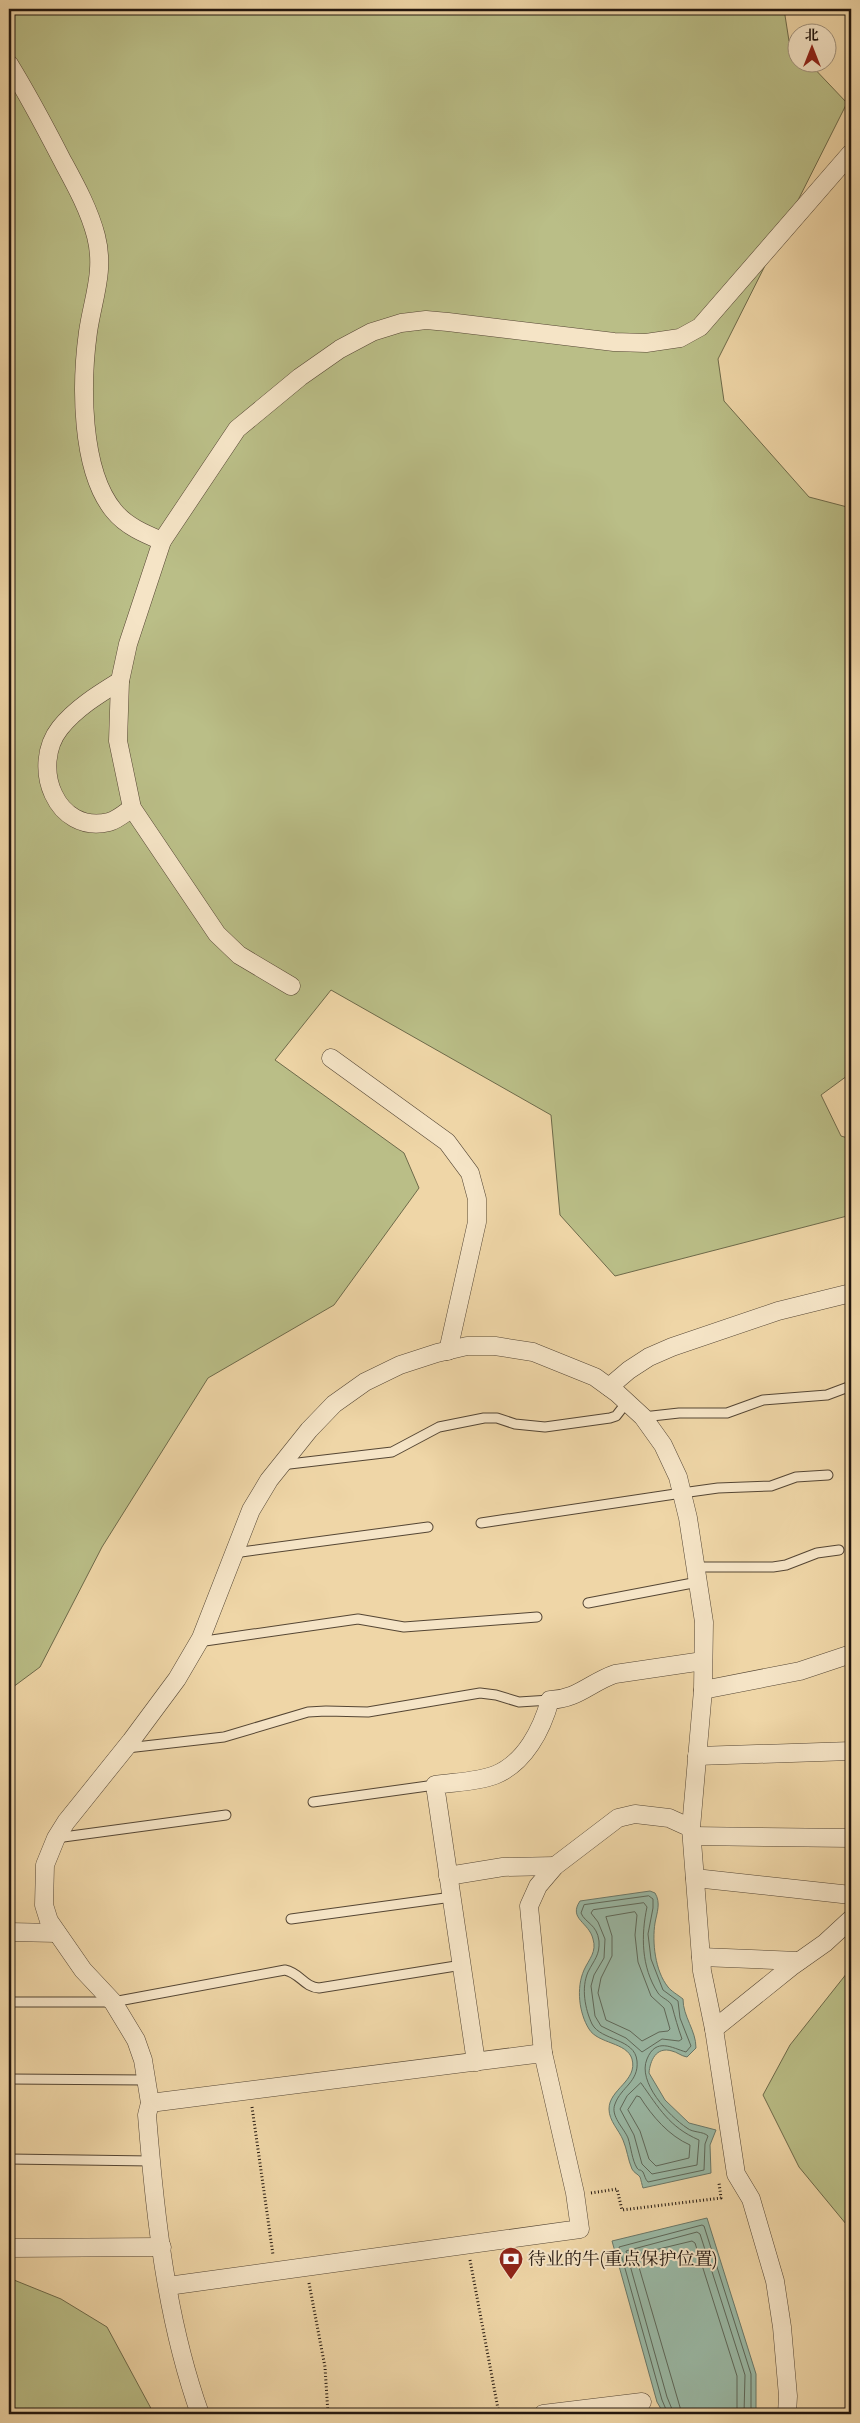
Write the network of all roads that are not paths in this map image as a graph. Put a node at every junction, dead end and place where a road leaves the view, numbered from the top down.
1 (9, 64) edge
2 (851, 153) edge
3 (162, 541) junction
4 (120, 681) junction
5 (132, 808) junction
6 (291, 986) dead end
7 (331, 1058) dead end
8 (851, 1293) edge
9 (448, 1351) junction
10 (851, 1386) edge
11 (609, 1388) junction
12 (627, 1402) junction
13 (642, 1417) junction
14 (281, 1465) junction
15 (828, 1474) dead end
16 (682, 1493) junction
17 (481, 1523) dead end
18 (428, 1527) dead end
19 (839, 1550) dead end
20 (234, 1553) junction
21 (697, 1575) junction
22 (588, 1603) dead end
23 (537, 1616) dead end
24 (198, 1642) junction
25 (851, 1654) edge
26 (703, 1661) junction
27 (703, 1690) junction
28 (550, 1700) junction
29 (125, 1749) junction
30 (851, 1751) edge
31 (697, 1756) junction
32 (434, 1785) junction
33 (313, 1802) dead end
34 (226, 1815) dead end
35 (691, 1832) junction
36 (56, 1838) junction
37 (851, 1838) edge
38 (555, 1866) junction
39 (448, 1876) junction
40 (695, 1878) junction
41 (851, 1895) edge
42 (452, 1897) junction
43 (291, 1919) dead end
44 (851, 1919) edge
45 (9, 1932) edge
46 (57, 1933) junction
47 (701, 1957) junction
48 (799, 1961) junction
49 (462, 1965) junction
50 (9, 2002) edge
51 (113, 2002) junction
52 (714, 2029) junction
53 (543, 2053) junction
54 (476, 2062) junction
55 (9, 2079) edge
56 (146, 2080) junction
57 (150, 2103) junction
58 (9, 2160) edge
59 (151, 2161) junction
60 (162, 2247) junction
61 (9, 2248) edge
62 (168, 2286) junction
63 (642, 2402) dead end
64 (200, 2414) edge
65 (544, 2414) edge
66 (787, 2414) edge

1 - 3 street
2 - 3 street
3 - 4 street
4 - 5 street
4 - 5 street
5 - 6 street
7 - 9 street
8 - 11 street
9 - 11 street
9 - 14 street
10 - 13 lane
11 - 12 street
12 - 13 street
12 - 14 lane
13 - 16 street
14 - 20 street
15 - 16 lane
16 - 17 lane
16 - 21 street
18 - 20 lane
19 - 21 lane
20 - 24 street
21 - 22 lane
21 - 26 street
23 - 24 lane
24 - 29 street
25 - 27 street
26 - 27 street
26 - 28 street
27 - 31 street
28 - 29 lane
28 - 32 street
29 - 36 street
30 - 31 street
31 - 35 street
32 - 33 lane
32 - 39 street
34 - 36 lane
35 - 37 street
35 - 38 street
35 - 40 street
36 - 46 street
38 - 39 street
38 - 53 street
39 - 42 street
40 - 41 street
40 - 47 street
42 - 43 lane
42 - 49 street
44 - 48 street
45 - 46 street
46 - 51 street
47 - 48 street
47 - 52 street
48 - 52 street
49 - 51 lane
49 - 54 street
50 - 51 lane
51 - 56 street
52 - 66 street
53 - 54 street
53 - 62 street
54 - 57 street
55 - 56 lane
56 - 57 street
57 - 59 street
58 - 59 lane
59 - 60 street
60 - 61 street
60 - 62 street
62 - 64 street
63 - 65 street

